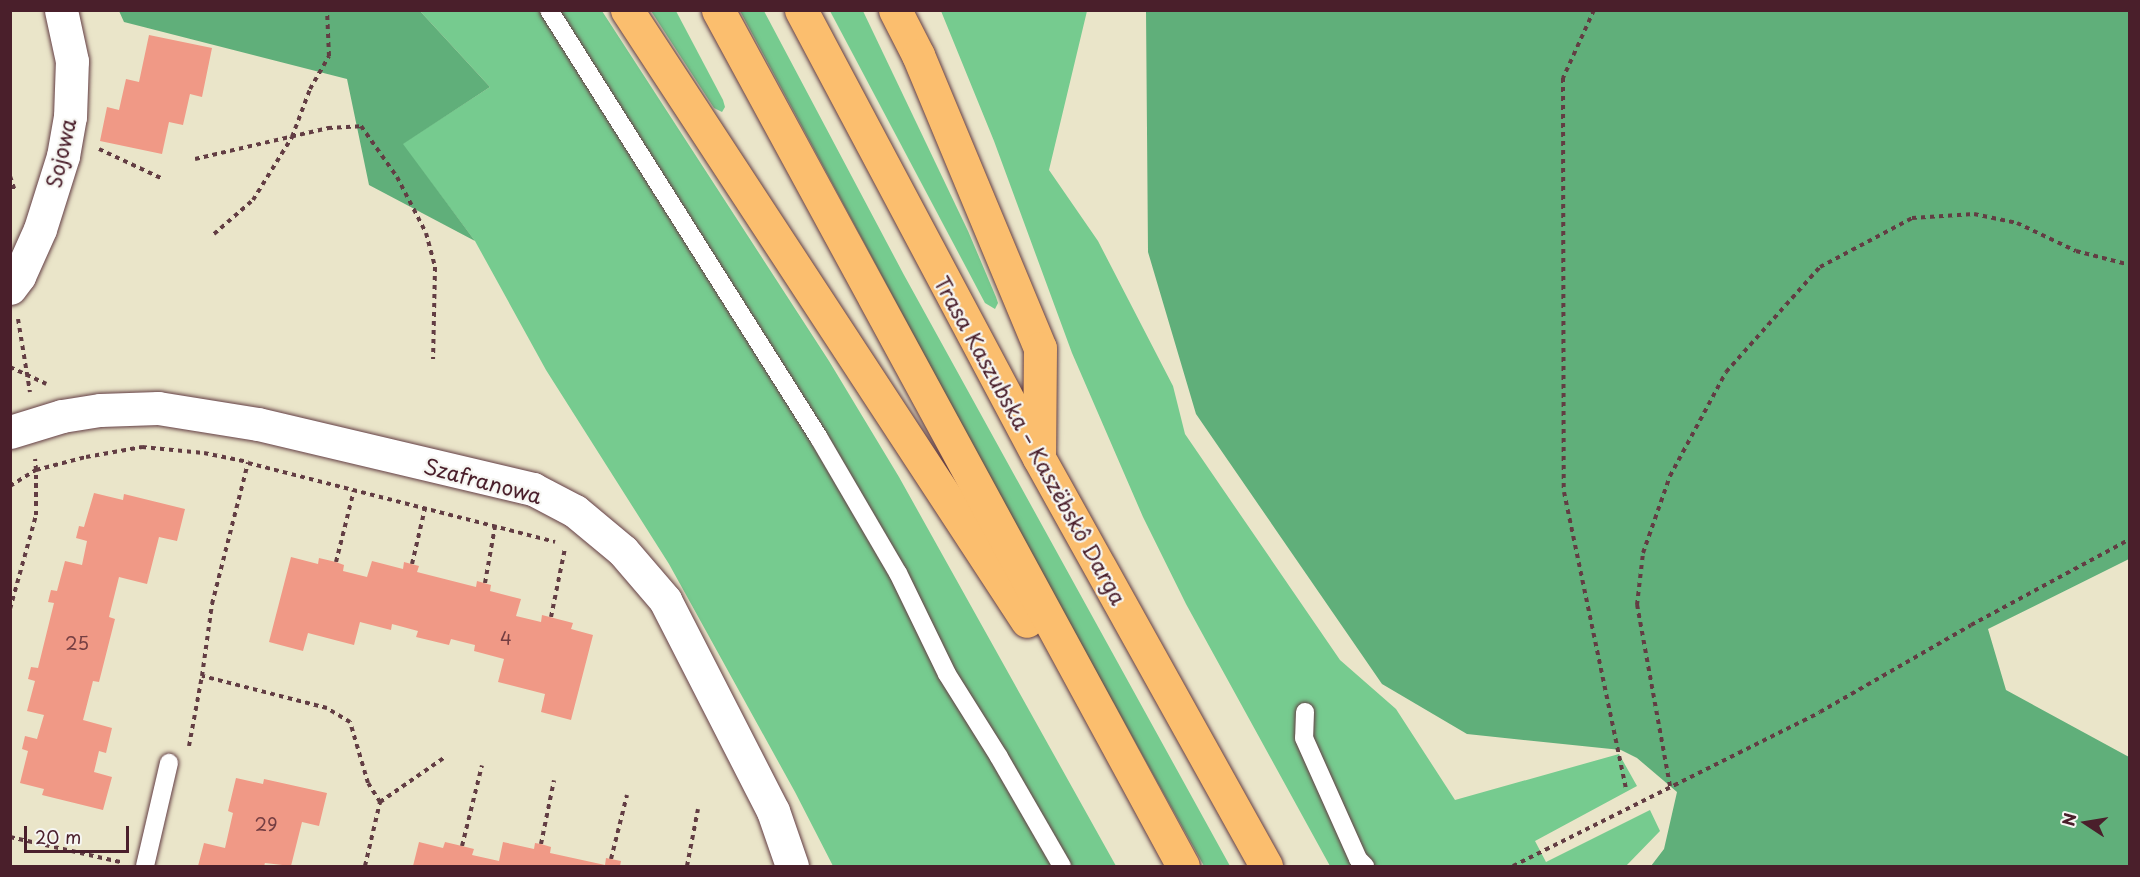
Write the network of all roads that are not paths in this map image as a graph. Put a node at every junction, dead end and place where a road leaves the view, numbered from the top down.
1 (61, 10) edge
2 (549, 10) edge
3 (627, 10) edge
4 (718, 10) edge
5 (801, 10) edge
6 (895, 10) edge
7 (13, 301) edge
8 (22, 427) edge
9 (1039, 458) junction
10 (1305, 712) dead end
11 (169, 763) road end
12 (1155, 816) junction
13 (137, 865) edge
14 (792, 867) edge
15 (1062, 867) edge
16 (1183, 867) edge
17 (1266, 867) edge
18 (1365, 867) edge

1 - 7 street, Sojowa
2 - 15 lane
3 - 12 highway
4 - 12 highway
5 - 9 highway, Trasa Kaszubska – Kaszëbskô Darga
6 - 9 highway
8 - 14 street, Szafranowa
9 - 17 highway, Trasa Kaszubska – Kaszëbskô Darga
10 - 18 lane
11 - 13 lane
12 - 16 highway

